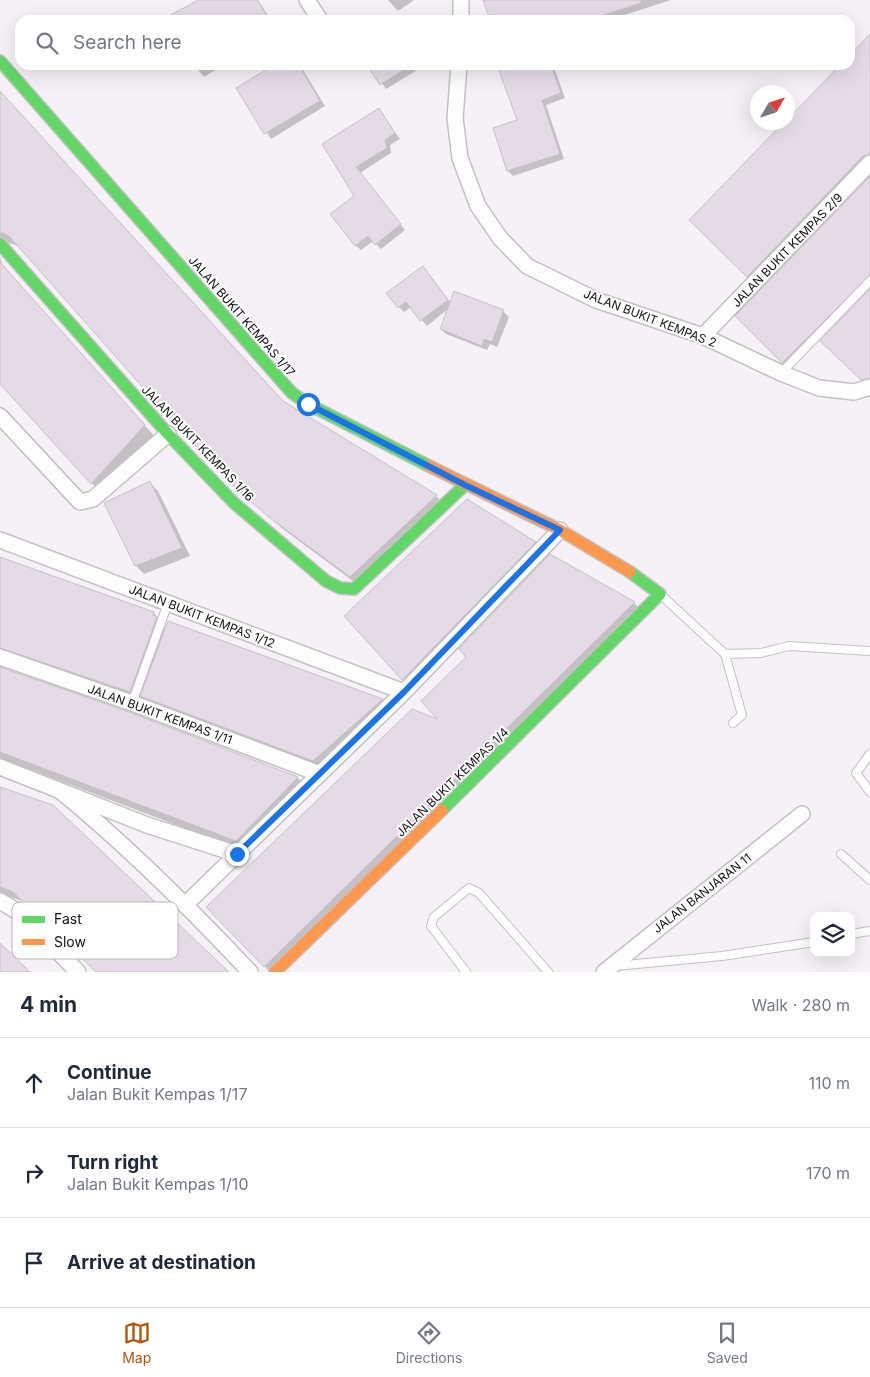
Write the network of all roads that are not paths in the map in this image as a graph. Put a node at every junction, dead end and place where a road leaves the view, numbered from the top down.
1 (307, 0) edge
2 (461, 0) edge
3 (317, 15) edge
4 (461, 15) edge
5 (0, 61) edge
6 (459, 70) edge
7 (870, 164) edge
8 (0, 244) edge
9 (870, 281) edge
10 (704, 336) junction
11 (781, 374) junction
12 (870, 387) edge
13 (0, 416) edge
14 (168, 434) junction
15 (465, 485) junction
16 (560, 530) junction
17 (0, 540) edge
18 (660, 594) junction
19 (168, 603) junction
20 (870, 652) edge
21 (725, 654) junction
22 (0, 658) edge
23 (404, 692) junction
24 (132, 703) junction
25 (733, 723) dead end
26 (870, 754) edge
27 (0, 767) edge
28 (320, 774) junction
29 (59, 790) junction
30 (870, 792) edge
31 (802, 814) dead end
32 (237, 854) junction
33 (841, 854) dead end
34 (870, 880) edge
35 (0, 901) edge
36 (186, 904) junction
37 (12, 908) edge
38 (870, 931) edge
39 (855, 933) edge
40 (810, 943) edge
41 (65, 959) edge
42 (607, 969) edge
43 (78, 972) edge
44 (250, 972) edge
45 (275, 972) edge
46 (466, 972) edge
47 (548, 972) edge

1 - 3 street
2 - 4 street
5 - 15 street, JALAN BUKIT KEMPAS 1/17
6 - 10 street, JALAN BUKIT KEMPAS 2
7 - 10 street, JALAN BUKIT KEMPAS 2/9
8 - 14 street, JALAN BUKIT KEMPAS 1/16
9 - 11 lane
10 - 11 street, JALAN BUKIT KEMPAS 2
11 - 12 street, JALAN BUKIT KEMPAS 2
13 - 14 street
14 - 15 street, JALAN BUKIT KEMPAS 1/16
15 - 16 street, JALAN BUKIT KEMPAS 1/17
16 - 18 street, JALAN BUKIT KEMPAS 1/17
16 - 23 street
17 - 19 street, JALAN BUKIT KEMPAS 1/12
18 - 21 lane
18 - 45 street, JALAN BUKIT KEMPAS 1/4
19 - 23 street, JALAN BUKIT KEMPAS 1/12
19 - 24 lane
20 - 21 lane
21 - 25 lane
22 - 24 street, JALAN BUKIT KEMPAS 1/11
23 - 28 street
24 - 28 street, JALAN BUKIT KEMPAS 1/11
26 - 30 lane
27 - 29 street
28 - 32 street
29 - 32 street
29 - 36 street
31 - 42 street, JALAN BANJARAN 11
32 - 36 street
33 - 34 lane
35 - 37 street
36 - 44 street
38 - 39 lane
40 - 42 lane
41 - 43 street
46 - 47 lane

